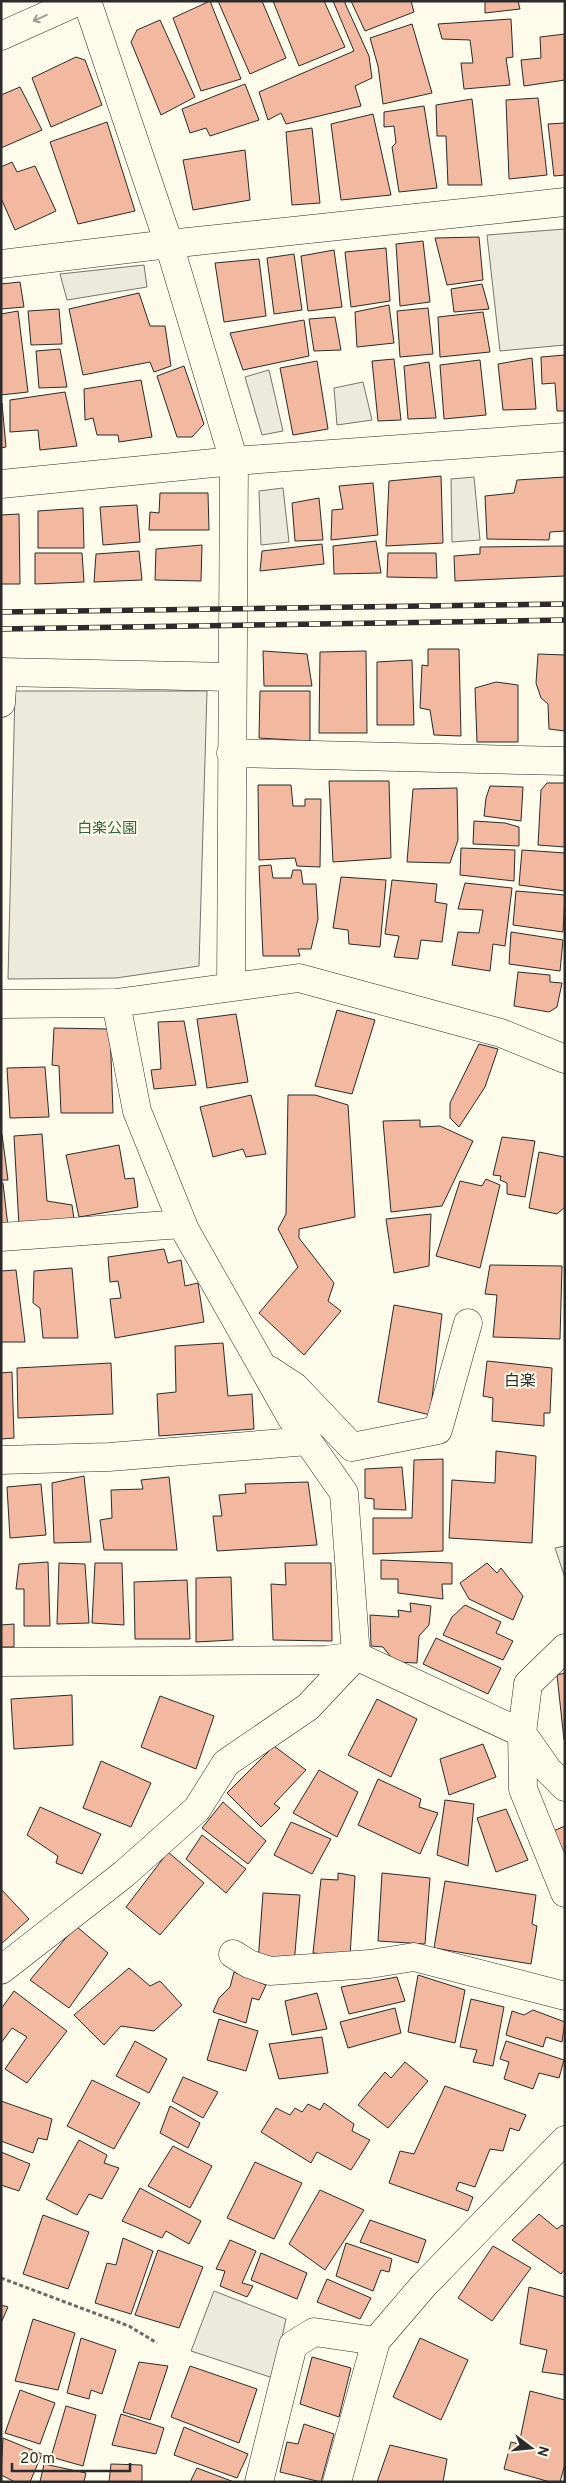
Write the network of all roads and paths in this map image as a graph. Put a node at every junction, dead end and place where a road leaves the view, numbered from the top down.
1 (79, 1) edge
2 (87, 1) edge
3 (1, 36) edge
4 (565, 202) edge
5 (169, 244) junction
6 (1, 264) edge
7 (565, 437) edge
8 (234, 461) junction
9 (1, 484) edge
10 (2, 672) edge
11 (232, 677) junction
12 (1, 703) edge
13 (232, 753) junction
14 (565, 761) edge
15 (231, 987) junction
16 (1, 1004) edge
17 (116, 1004) junction
18 (565, 1059) edge
19 (182, 1224) junction
20 (1, 1237) edge
21 (468, 1323) dead end
22 (262, 1366) junction
23 (308, 1441) junction
24 (1, 1460) edge
25 (565, 1648) edge
26 (356, 1656) junction
27 (1, 1662) edge
28 (522, 1733) junction
29 (565, 1787) edge
30 (565, 1893) edge
31 (233, 1954) dead end
32 (1, 1970) edge
33 (565, 1996) edge
34 (565, 2140) edge
35 (1, 2278) edge
36 (376, 2341) junction
37 (157, 2343) dead end
38 (260, 2482) edge
39 (337, 2482) edge

1 -> 3 street
2 - 5 street
4 - 5 street
5 - 6 street
5 - 8 street
7 - 8 street
8 - 9 street
8 - 11 street
10 - 11 street
10 - 12 street
11 - 13 street
13 - 14 street
13 - 15 street
15 - 17 street
15 - 18 street
16 - 17 street
17 - 19 street
19 - 20 street
19 - 22 street
21 - 22 street
22 - 23 street
23 - 24 street
23 - 26 street
25 - 28 street
26 - 27 street
26 - 28 street
26 - 32 street
28 - 29 street
28 - 30 street
31 - 33 street
34 - 36 street
35 - 37 path
36 - 38 street
36 - 39 street

